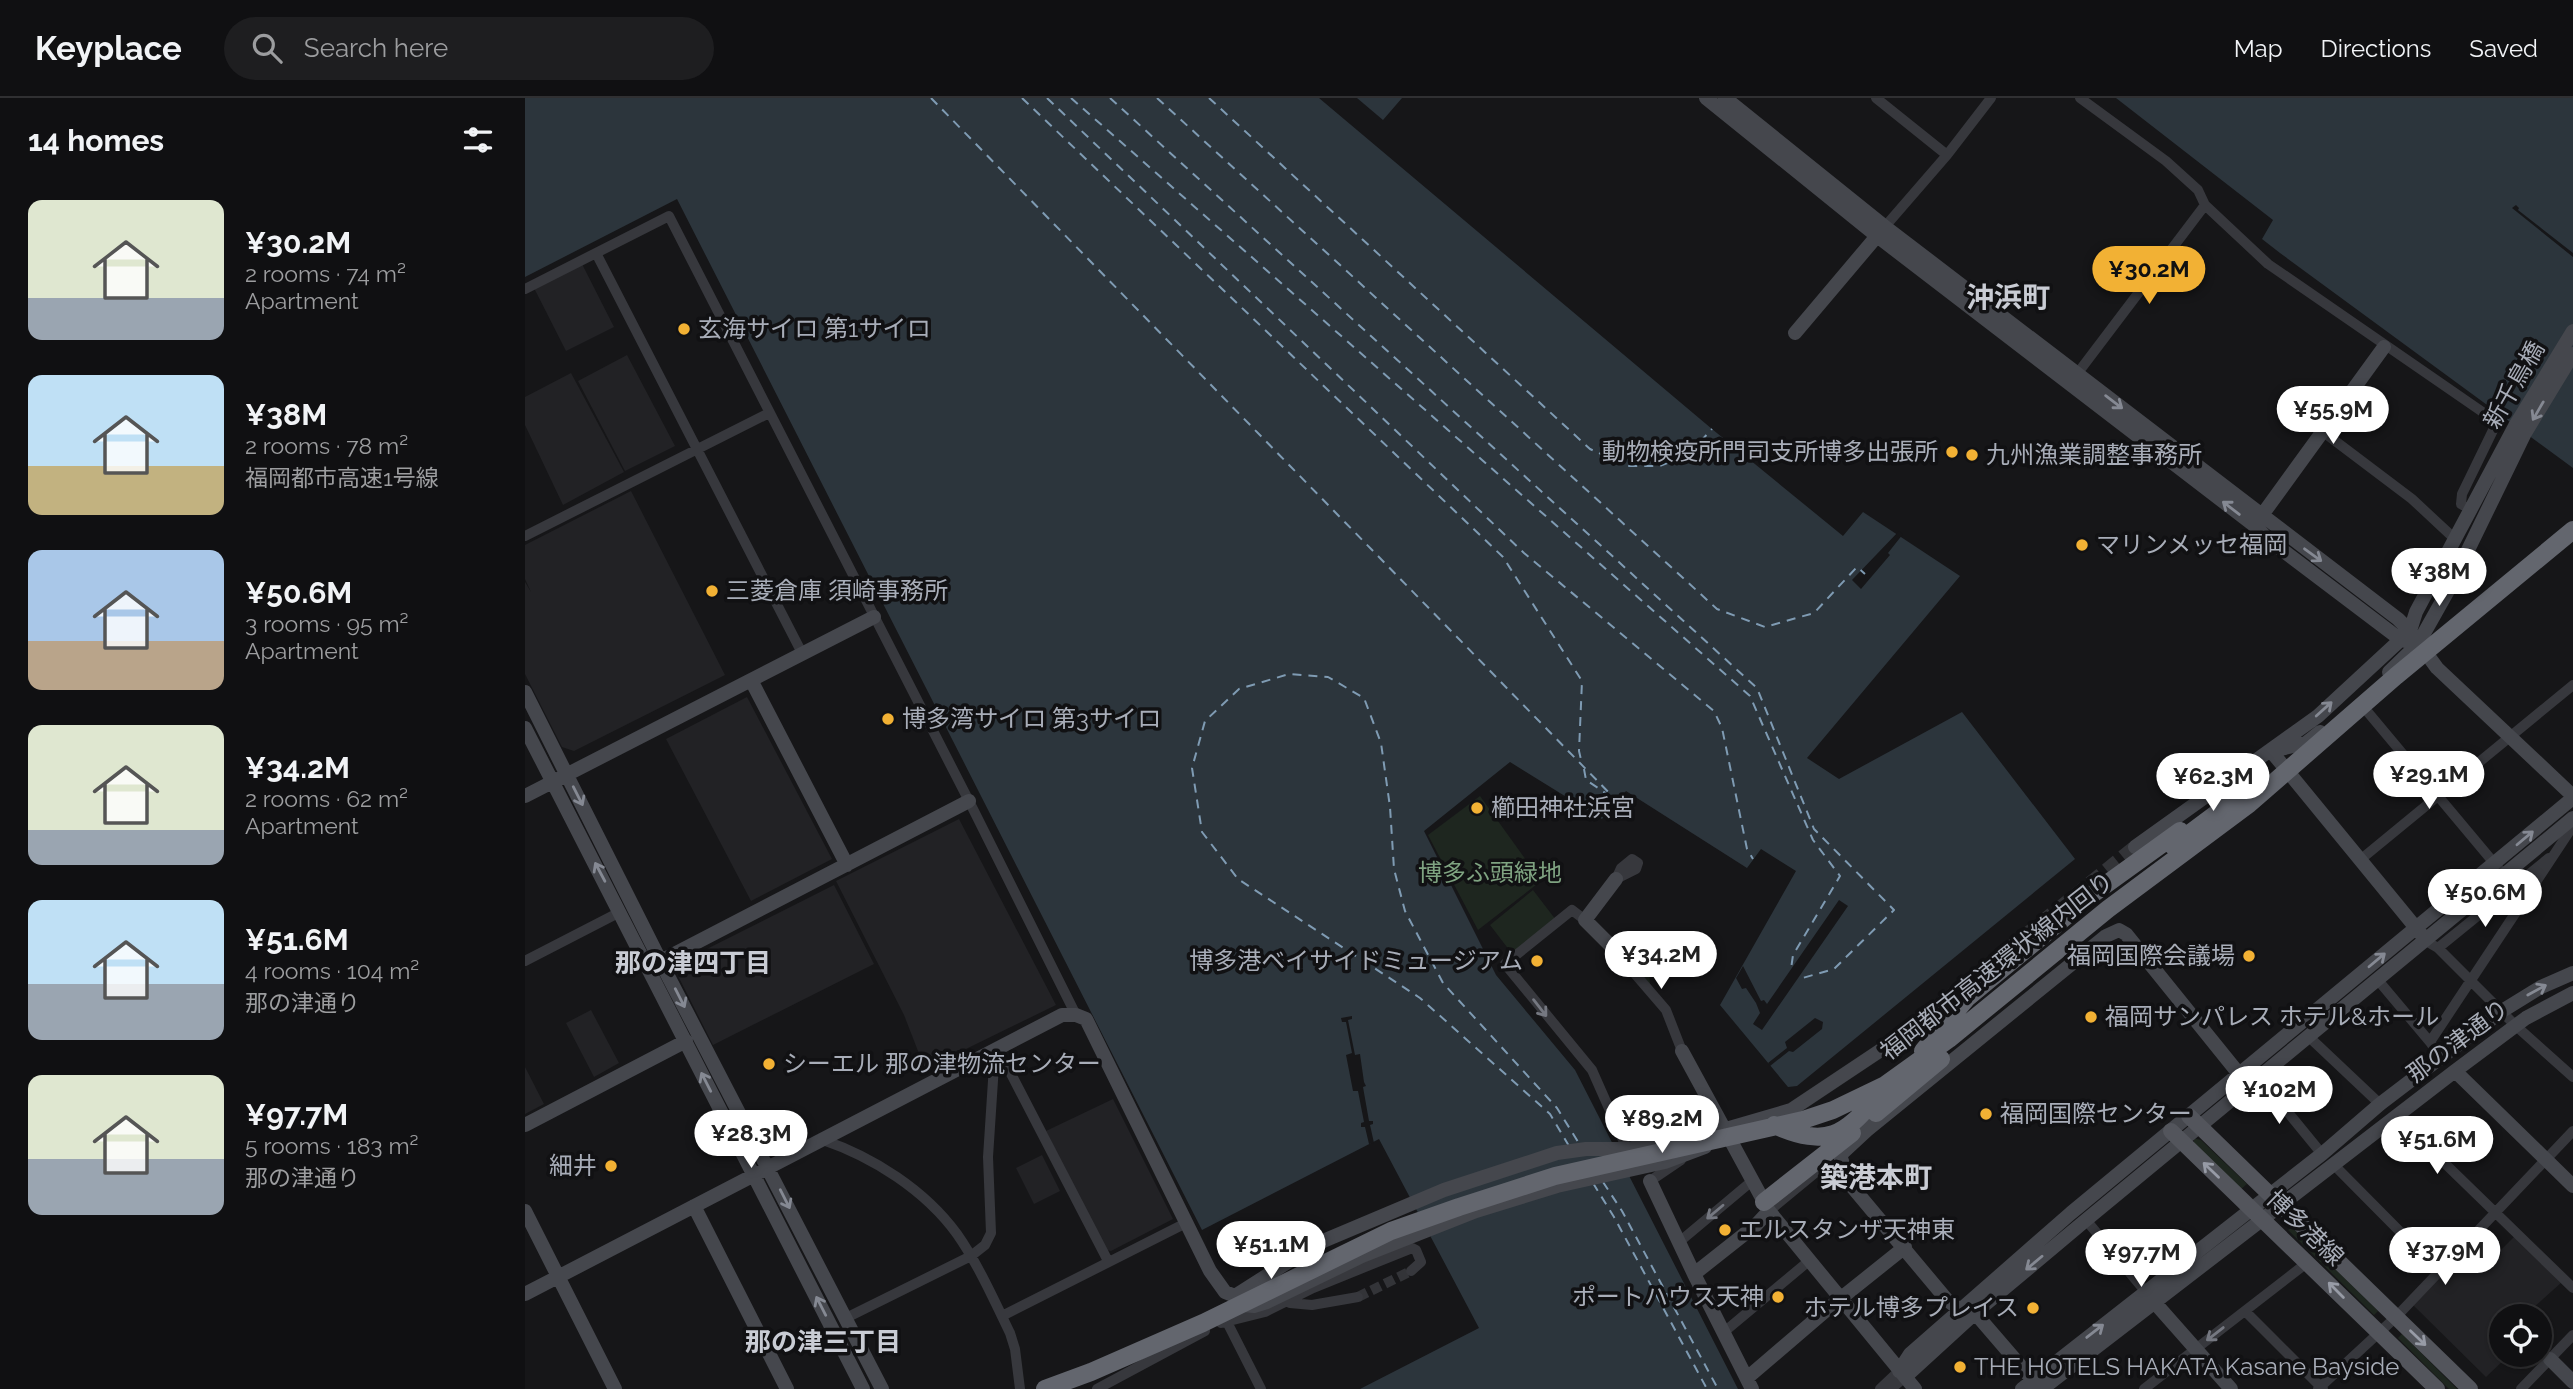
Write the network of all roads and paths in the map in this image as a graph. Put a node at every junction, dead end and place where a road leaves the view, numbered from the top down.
1 (1706, 98) edge
2 (1724, 98) edge
3 (1876, 98) edge
4 (1991, 98) edge
5 (2080, 98) edge
6 (1947, 155) junction
7 (2205, 205) junction
8 (1881, 231) junction
9 (596, 253) junction
10 (525, 289) edge
11 (2573, 331) edge
12 (1795, 333) dead end
13 (2384, 347) junction
14 (2573, 354) edge
15 (2073, 379) junction
16 (769, 413) junction
17 (2322, 431) junction
18 (696, 450) junction
19 (2501, 466) junction
20 (2472, 510) junction
21 (2258, 520) junction
22 (2573, 529) edge
23 (525, 536) edge
24 (2456, 540) junction
25 (2573, 541) edge
26 (874, 617) junction
27 (2459, 626) junction
28 (2405, 636) junction
29 (2418, 644) junction
30 (802, 653) junction
31 (2391, 671) junction
32 (751, 680) junction
33 (2573, 685) edge
34 (525, 692) edge
35 (2358, 701) junction
36 (525, 728) edge
37 (2512, 737) junction
38 (2271, 751) junction
39 (2292, 756) junction
40 (567, 774) junction
41 (552, 782) junction
42 (525, 796) edge
43 (2573, 797) edge
44 (2437, 798) junction
45 (969, 801) junction
46 (2249, 804) junction
47 (2573, 818) edge
48 (2573, 825) edge
49 (2135, 847) tunnel mouth
50 (2555, 853) junction
51 (2360, 860) junction
52 (2494, 864) junction
53 (846, 865) junction
54 (1616, 879) dead end
55 (2509, 881) junction
56 (2525, 900) junction
57 (620, 912) junction
58 (1585, 920) junction
59 (2416, 928) junction
60 (2432, 944) junction
61 (1611, 946) joint
62 (525, 961) edge
63 (654, 964) junction
64 (2573, 972) edge
65 (2378, 979) junction
66 (2470, 981) junction
67 (2573, 993) edge
68 (1943, 1002) tunnel mouth
69 (2502, 1011) junction
70 (1076, 1015) junction
71 (2516, 1026) junction
72 (2308, 1036) junction
73 (686, 1041) junction
74 (2430, 1042) junction
75 (995, 1050) junction
76 (1682, 1051) joint
77 (2441, 1058) junction
78 (2455, 1071) junction
79 (2239, 1074) junction
80 (2259, 1077) junction
81 (2573, 1077) edge
82 (2380, 1104) junction
83 (2396, 1116) junction
84 (2195, 1121) junction
85 (525, 1125) edge
86 (1860, 1127) junction
87 (2573, 1131) edge
88 (1727, 1132) junction
89 (2176, 1136) junction
90 (823, 1140) junction
91 (1621, 1149) junction
92 (1690, 1154) junction
93 (2322, 1154) junction
94 (2546, 1161) junction
95 (2334, 1165) junction
96 (769, 1167) junction
97 (754, 1175) junction
98 (1650, 1181) joint
99 (1752, 1181) junction
100 (1849, 1183) junction
101 (2573, 1186) edge
102 (2275, 1200) junction
103 (694, 1206) junction
104 (1766, 1206) junction
105 (525, 1211) edge
106 (2257, 1214) junction
107 (2497, 1214) junction
108 (2086, 1220) junction
109 (1186, 1223) junction
110 (1194, 1241) junction
111 (1678, 1242) junction
112 (1905, 1247) junction
113 (971, 1256) junction
114 (1810, 1260) junction
115 (1108, 1261) junction
116 (2308, 1262) junction
117 (1411, 1271) dead end
118 (2439, 1271) junction
119 (1693, 1274) junction
120 (559, 1276) junction
121 (2573, 1288) edge
122 (525, 1294) edge
123 (1359, 1297) tunnel mouth
124 (2149, 1297) junction
125 (1841, 1298) junction
126 (1221, 1301) junction
127 (1287, 1303) junction
128 (1959, 1309) junction
129 (2245, 1311) junction
130 (1975, 1313) junction
131 (1002, 1316) junction
132 (2396, 1317) junction
133 (846, 1318) junction
134 (1226, 1320) junction
135 (1724, 1332) junction
136 (2380, 1333) junction
137 (2573, 1335) edge
138 (1169, 1337) junction
139 (2195, 1349) junction
140 (2552, 1357) edge
141 (2552, 1361) edge
142 (2542, 1367) edge
143 (1902, 1374) junction
144 (2573, 1382) edge
145 (1750, 1384) edge
146 (2034, 1387) edge
147 (2321, 1388) edge
148 (615, 1389) edge
149 (786, 1389) edge
150 (863, 1389) edge
151 (882, 1389) edge
152 (1020, 1389) edge
153 (1038, 1389) edge
154 (1045, 1389) edge
155 (1066, 1389) edge
156 (1097, 1389) edge
157 (1261, 1389) edge
158 (1880, 1389) edge
159 (1891, 1389) edge
160 (1915, 1389) edge
161 (2144, 1389) edge
162 (2231, 1389) edge
163 (2437, 1389) edge
164 (2470, 1389) edge
165 (2521, 1389) edge

1 - 8 street
2 - 8 street
3 - 6 street
4 - 6 street
5 - 7 street
6 - 8 street
7 - 13 street
7 - 15 street
8 - 12 street
8 - 15 street
9 - 10 street
9 - 16 street
9 - 18 street
11 - 19 street, 新千鳥橋
13 - 17 street
13 - 20 street
14 -> 19 street, 新千鳥橋
15 - 21 street
16 - 18 street
16 - 26 street
17 - 21 street
17 - 24 street
18 - 23 street
18 - 30 street
19 - 20 street
19 - 29 street
20 - 24 street
21 - 28 street
22 - 27 highway, 福岡都市高速環状線内回り
22 - 31 highway
24 - 28 street
25 - 27 highway
25 - 31 highway
26 - 30 street
26 - 45 street
27 - 46 highway, 福岡都市高速環状線内回り
28 - 29 street
38 -> 28 street
29 - 35 street
29 - 37 street
30 - 32 street
31 - 39 highway
32 - 40 street
32 - 53 street
33 - 37 street
34 - 40 street
35 - 38 street
35 - 44 street
36 - 41 street
37 - 43 street
37 - 44 street
38 - 49 street
38 - 51 street
39 - 88 highway
39 - 91 highway
40 - 41 street
40 -> 63 street
41 - 42 street
57 -> 41 street
52 -> 43 street
44 - 51 street
44 - 52 street
45 - 53 street
45 - 70 street
46 - 86 highway
46 - 138 highway, 福岡都市高速環状線内回り
47 - 55 street
48 - 50 street
50 - 55 street
50 - 56 street
51 - 59 street
52 - 55 street
52 - 59 street
53 - 63 street
54 - 58 street
55 - 56 street
55 - 60 street
56 - 66 street
57 - 62 street
57 - 63 street
58 - 61 street
58 -> 91 street
59 - 60 street
79 -> 59 street
60 - 65 street
60 - 66 street
61 - 76 street
63 - 73 street
63 -> 96 street
69 -> 64 street, 那の津通り
65 - 72 street
65 - 74 street
66 - 69 street
66 - 74 street
67 - 71 street, 那の津通り
68 - 88 street
69 - 71 street
69 - 77 street, 那の津通り
70 - 75 street
70 - 109 street
71 - 78 street, 那の津通り
71 - 81 street
72 - 80 street
72 - 82 street
73 - 85 street
97 -> 73 street
74 - 77 street
75 - 90 street
75 - 113 street
75 - 115 street
76 - 88 street
77 - 82 street, 那の津通り
78 - 83 street, 那の津通り
78 - 94 street
79 - 84 street
79 - 100 street
80 - 84 street
80 - 93 street
82 - 93 street, 那の津通り
83 - 95 street, 那の津通り
83 - 107 street
84 - 89 street
84 - 102 main road, 博多港線
86 - 88 highway
86 - 104 highway
87 - 94 street
88 - 91 street
88 - 92 street
88 - 99 street
106 -> 89 main road, 博多港線
89 - 108 street
89 - 128 street
90 - 96 street
90 - 113 street
91 - 110 street
91 - 126 highway
92 - 98 street
92 - 110 street
93 - 102 street, 那の津通り
94 - 101 street
94 - 107 street
95 - 102 street, 那の津通り
95 - 118 street
96 - 97 street
96 -> 133 street
97 - 103 street
150 -> 97 street
98 - 111 street
99 - 104 street
99 -> 111 street
100 - 104 street
100 - 112 street
102 - 106 street, 那の津通り
102 - 132 main road, 博多港線
103 - 120 street
103 - 149 street
104 - 114 street
104 - 119 street
105 - 120 street
106 - 116 main road, 博多港線
106 - 124 street, 那の津通り
107 - 118 street
107 - 121 street
108 - 124 street
108 -> 130 street
109 - 110 street
109 - 115 street
111 - 119 street
112 - 125 street
112 - 128 street
113 - 131 street
113 - 133 street
114 - 125 street
114 - 135 street
115 - 131 street
116 - 129 street
136 -> 116 main road, 博多港線
117 - 127 street
118 - 132 street
119 - 135 street
120 - 122 street
120 - 148 street
123 - 127 street
124 - 139 street
124 - 146 street, 那の津通り
125 - 143 street
125 - 145 street
126 - 153 highway
126 - 155 highway
127 - 134 street
128 - 143 street
129 -> 139 street
129 - 147 street
130 - 143 street
130 - 146 street
131 - 152 street
132 - 136 street
132 -> 164 main road, 博多港線
133 - 151 street
134 - 156 street
134 - 157 street
135 - 145 street
136 - 147 street
136 - 163 main road, 博多港線
137 - 140 street
138 - 154 highway, 福岡都市高速環状線内回り
138 - 155 highway
139 - 161 street
139 - 162 street
141 - 144 street
142 - 165 street
143 - 158 street
143 - 159 street
143 - 160 street

